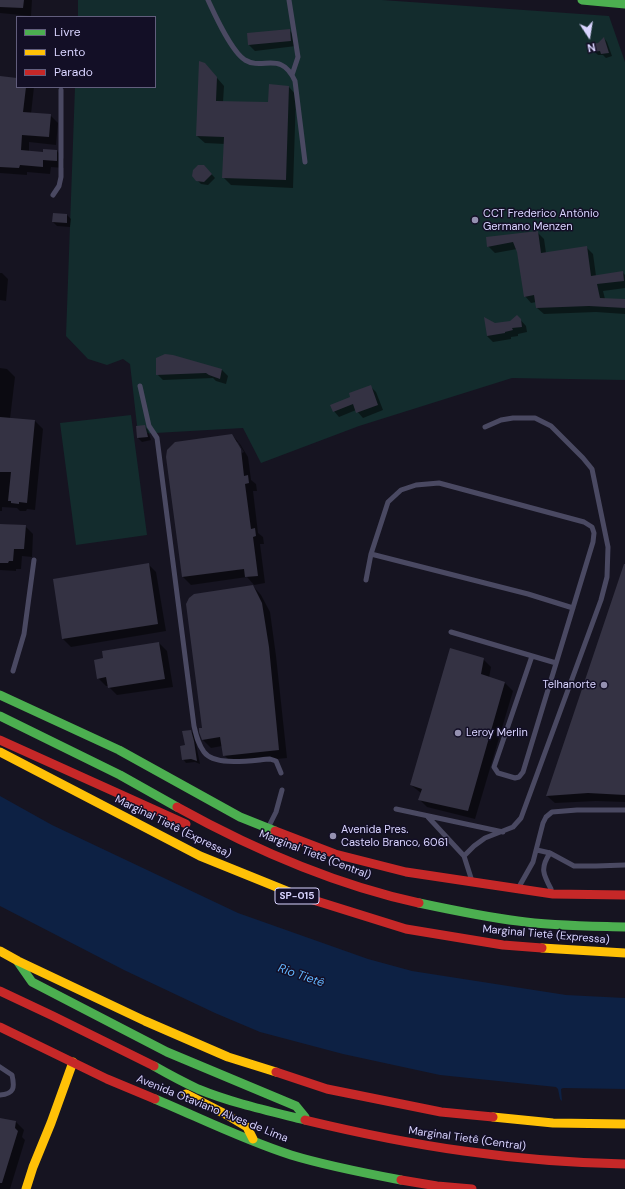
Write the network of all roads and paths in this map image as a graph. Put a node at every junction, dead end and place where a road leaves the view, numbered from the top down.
1 (208, 0) edge
2 (289, 0) edge
3 (582, 0) edge
4 (625, 4) edge
5 (292, 74) junction
6 (61, 90) dead end
7 (305, 162) dead end
8 (53, 195) dead end
9 (140, 386) dead end
10 (485, 427) dead end
11 (371, 554) junction
12 (34, 560) dead end
13 (366, 580) dead end
14 (573, 608) junction
15 (451, 632) dead end
16 (532, 656) junction
17 (556, 663) junction
18 (13, 671) dead end
19 (0, 695) edge
20 (28, 698) dead end
21 (0, 716) edge
22 (0, 740) edge
23 (119, 750) junction
24 (0, 752) edge
25 (281, 772) dead end
26 (282, 790) dead end
27 (396, 809) dead end
28 (625, 810) edge
29 (427, 816) junction
30 (215, 827) junction
31 (268, 829) junction
32 (503, 832) junction
33 (536, 850) junction
34 (550, 854) junction
35 (464, 856) junction
36 (625, 865) edge
37 (472, 881) junction
38 (519, 888) junction
39 (553, 894) junction
40 (625, 895) edge
41 (625, 927) edge
42 (0, 952) edge
43 (625, 953) edge
44 (18, 961) junction
45 (0, 991) edge
46 (29, 1004) junction
47 (0, 1027) edge
48 (74, 1037) dead end
49 (73, 1062) junction
50 (0, 1067) edge
51 (178, 1090) dead end
52 (0, 1096) edge
53 (308, 1121) junction
54 (625, 1124) edge
55 (255, 1142) junction
56 (625, 1164) edge
57 (26, 1189) edge
58 (472, 1189) edge

1 - 5 lane
2 - 5 lane
3 - 4 main road
5 - 7 lane
6 - 8 lane
9 - 25 lane
10 - 32 lane
11 - 13 lane
11 - 14 lane
11 - 14 lane
12 - 18 lane
14 - 17 lane
15 - 16 lane
16 - 17 lane
16 - 17 lane
19 - 23 main road
20 - 23 main road
21 - 30 main road, Marginal Tietê (Central)
22 - 30 main road
23 - 31 main road
24 - 43 main road, Marginal Tietê (Expressa) / SP-015
26 - 31 lane
27 - 29 lane
28 - 33 lane
29 - 32 lane
29 - 35 lane
30 - 41 main road, Marginal Tietê (Central)
31 - 37 main road
32 - 35 lane
33 - 34 lane
33 - 38 lane
34 - 36 lane
34 - 39 lane
35 - 37 lane
37 - 38 main road
38 - 39 main road
39 - 40 main road
42 - 44 main road
44 - 53 main road
44 - 54 main road
45 - 46 main road, Marginal Tietê (Central)
46 - 48 main road
46 - 53 main road, Marginal Tietê (Central)
47 - 49 main road, Avenida Otaviano Alves de Lima
49 - 55 main road, Avenida Otaviano Alves de Lima
49 - 57 main road
50 - 52 lane
51 - 55 main road
53 - 56 main road, Marginal Tietê (Central)
55 - 58 main road, Avenida Otaviano Alves de Lima

